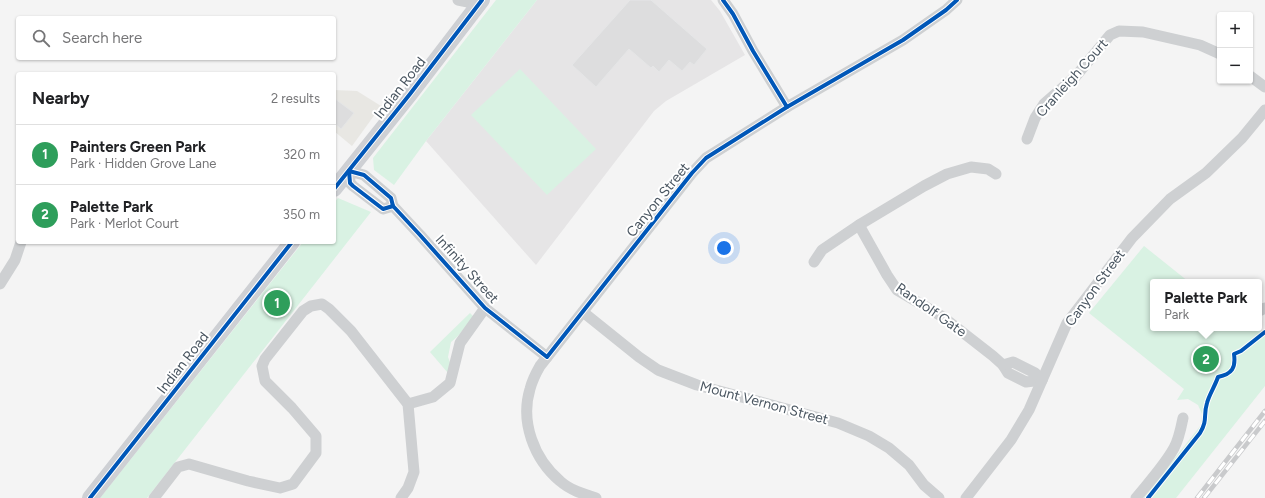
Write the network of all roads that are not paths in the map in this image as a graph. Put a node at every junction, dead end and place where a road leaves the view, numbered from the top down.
1 (458, 0) edge
2 (723, 0) edge
3 (957, 0) edge
4 (480, 3) edge
5 (1217, 53) edge
6 (1253, 78) edge
7 (1265, 87) edge
8 (787, 107) junction
9 (1265, 110) edge
10 (1027, 139) dead end
11 (349, 171) junction
12 (996, 174) dead end
13 (336, 187) edge
14 (859, 225) junction
15 (20, 244) edge
16 (290, 244) edge
17 (814, 262) dead end
18 (0, 284) edge
19 (485, 308) junction
20 (583, 312) junction
21 (547, 357) junction
22 (1042, 380) junction
23 (408, 404) junction
24 (1183, 418) dead end
25 (90, 498) edge
26 (154, 498) edge
27 (401, 498) edge
28 (596, 498) edge
29 (940, 498) edge
30 (966, 498) edge
31 (1136, 498) edge

1 - 4 street
2 - 8 street
3 - 8 street, Canyon Street
4 - 11 street, Indian Road
5 - 10 street, Cranleigh Court
6 - 7 street
8 - 20 street, Canyon Street
9 - 22 street, Canyon Street
11 - 13 street, Indian Road
11 - 19 street, Infinity Street
12 - 14 street
14 - 17 street
14 - 22 street, Randolf Gate
15 - 18 street
16 - 25 street, Indian Road
19 - 21 street, Infinity Street
19 - 23 street
20 - 21 street, Canyon Street
20 - 29 street, Mount Vernon Street
21 - 28 street, Canyon Street
22 - 30 street, Canyon Street
23 - 26 street
23 - 27 street
24 - 31 street

